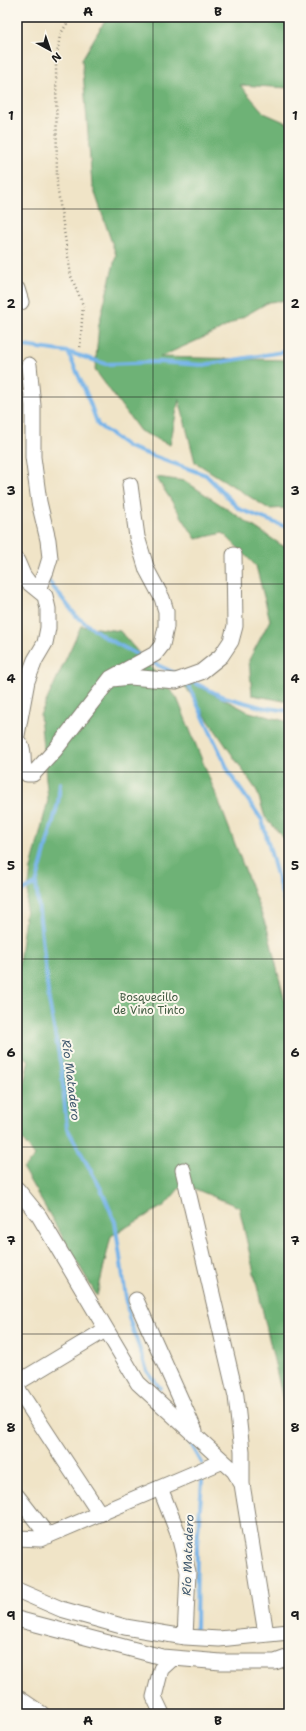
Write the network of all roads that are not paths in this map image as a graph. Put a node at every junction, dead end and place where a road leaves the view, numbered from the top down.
1 (29, 365) dead end
2 (130, 485) dead end
3 (234, 555) dead end
4 (17, 561) edge
5 (38, 589) junction
6 (110, 680) junction
7 (17, 736) edge
8 (17, 741) edge
9 (184, 1170) dead end
10 (17, 1189) edge
11 (136, 1300) dead end
12 (105, 1330) junction
13 (17, 1383) edge
14 (17, 1388) edge
15 (198, 1438) junction
16 (223, 1461) junction
17 (242, 1484) junction
18 (160, 1488) junction
19 (17, 1496) edge
20 (100, 1514) junction
21 (48, 1536) junction
22 (17, 1538) edge
23 (17, 1590) edge
24 (17, 1619) edge
25 (289, 1632) edge
26 (266, 1634) junction
27 (185, 1637) junction
28 (173, 1658) junction
29 (289, 1658) edge
30 (17, 1697) edge
31 (42, 1714) edge
32 (162, 1714) edge

1 - 5 street
2 - 6 street
3 - 6 street
4 - 5 street
5 - 7 street
6 - 8 street
9 - 17 street
10 - 12 street
11 - 15 street
12 - 13 street
12 - 15 street
14 - 20 street
15 - 16 street
16 - 17 street
16 - 18 street
17 - 26 street
18 - 20 street
18 - 27 street
19 - 21 street
20 - 21 street
21 - 22 street
23 - 27 street
24 - 28 street
25 - 26 street
26 - 27 street
28 - 29 street
28 - 32 street
30 - 31 street

